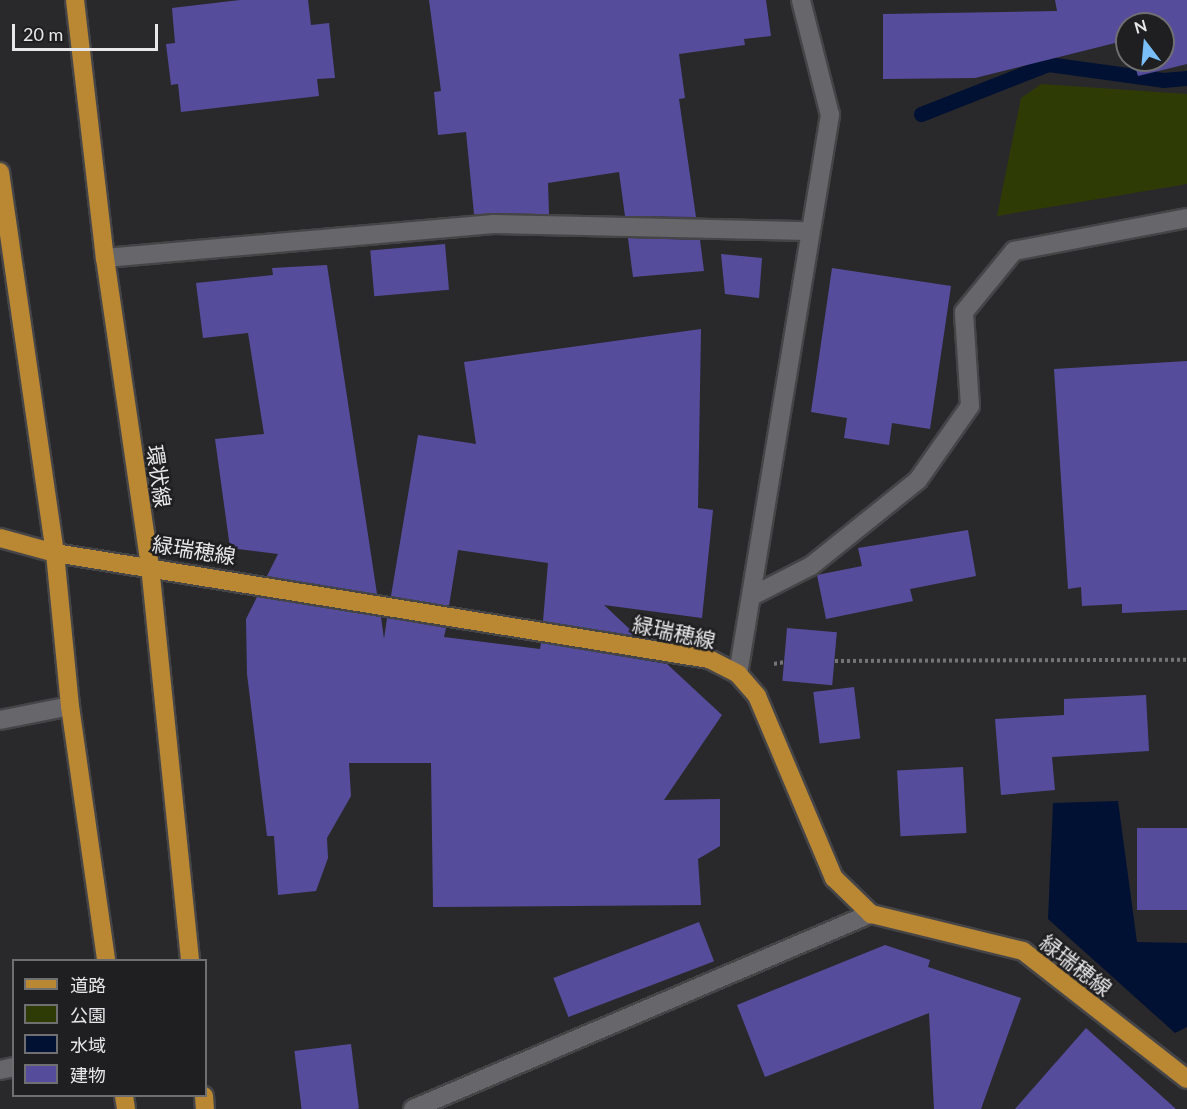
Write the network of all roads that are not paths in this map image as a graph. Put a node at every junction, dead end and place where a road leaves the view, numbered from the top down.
1 (75, 0) edge
2 (801, 0) edge
3 (0, 172) edge
4 (1187, 218) edge
5 (808, 231) junction
6 (105, 258) junction
7 (0, 538) edge
8 (55, 553) junction
9 (150, 566) junction
10 (752, 596) junction
11 (738, 674) junction
12 (70, 706) junction
13 (0, 720) edge
14 (871, 914) junction
15 (106, 959) edge
16 (190, 959) edge
17 (1187, 1079) edge
18 (413, 1109) edge

1 - 6 main road, 環状線
2 - 5 street
3 - 8 main road
4 - 10 street
5 - 6 street
5 - 10 street
6 - 9 main road, 環状線
7 - 8 main road, 緑瑞穂線
8 - 9 main road, 緑瑞穂線
8 - 12 main road
9 - 11 main road, 緑瑞穂線
9 - 16 main road, 環状線
10 - 11 street
11 - 14 main road, 緑瑞穂線
12 - 13 street
12 - 15 main road
14 - 17 main road, 緑瑞穂線
14 - 18 street

